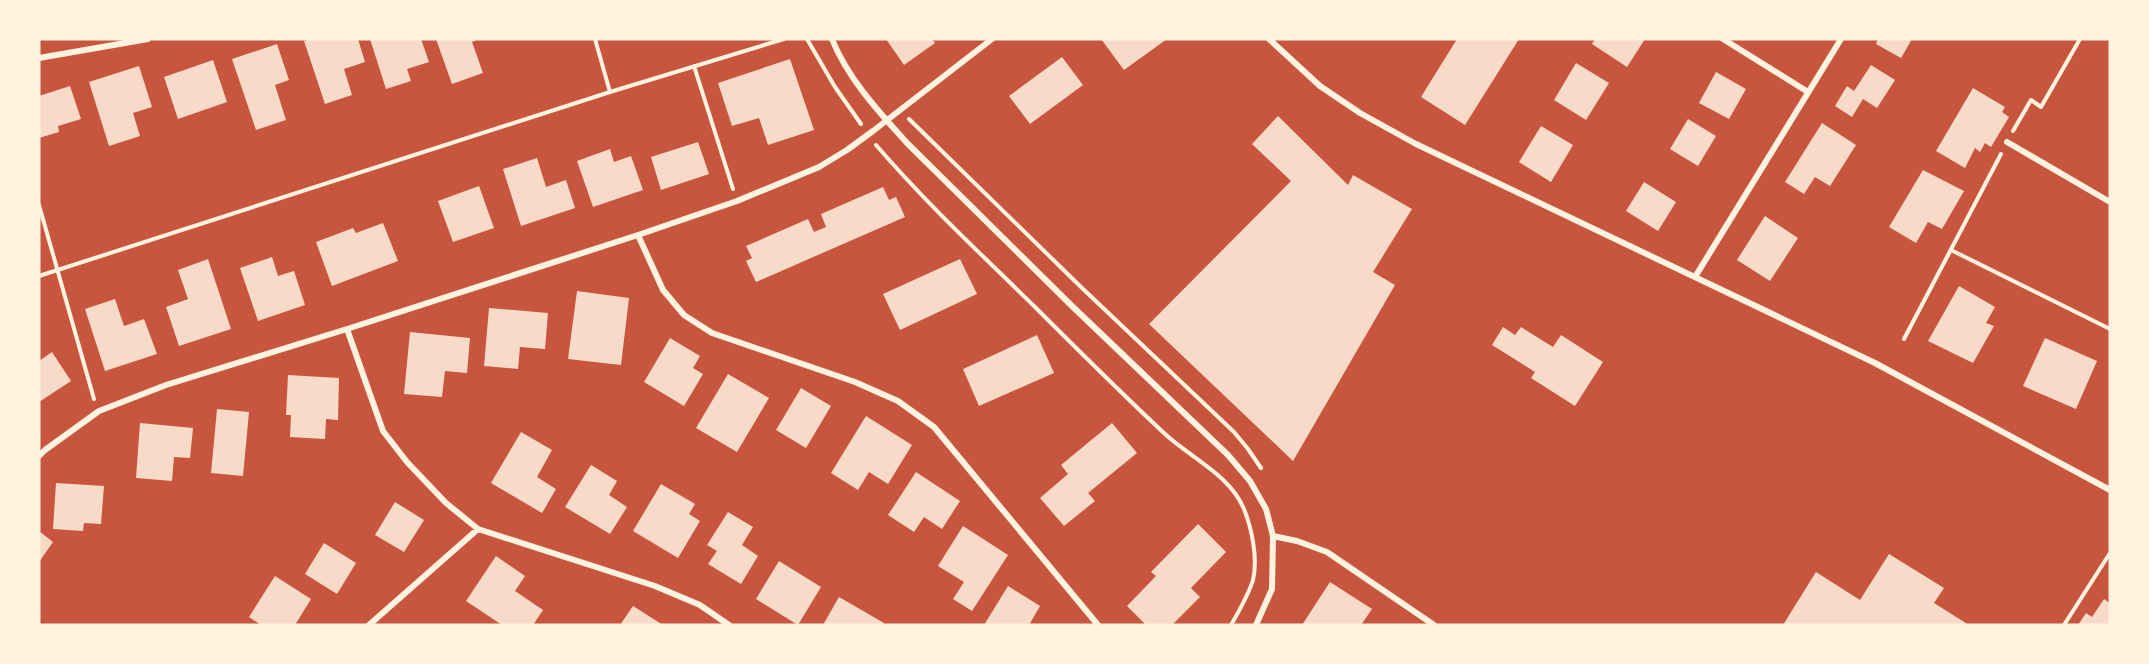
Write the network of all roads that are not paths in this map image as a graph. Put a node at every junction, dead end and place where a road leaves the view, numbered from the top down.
1 (148, 39) edge
2 (832, 39) edge
3 (992, 39) edge
4 (1269, 39) edge
5 (1723, 39) edge
6 (1841, 39) edge
7 (39, 58) edge
8 (1808, 92) junction
9 (887, 121) junction
10 (2007, 142) road end
11 (2110, 202) edge
12 (638, 235) junction
13 (1695, 277) junction
14 (347, 329) junction
15 (39, 456) edge
16 (2110, 490) edge
17 (478, 529) junction
18 (1273, 536) junction
19 (369, 625) edge
20 (729, 625) edge
21 (1098, 625) edge
22 (1256, 625) edge
23 (1434, 625) edge

1 - 7 street
2 - 9 street
3 - 9 street
4 - 13 street
5 - 8 street
6 - 8 street
8 - 13 street
9 - 12 street
9 - 18 street
10 - 11 street
12 - 14 street
12 - 21 street
13 - 16 street
14 - 15 street
14 - 17 street
17 - 19 street
17 - 20 street
18 - 22 street
18 - 23 street

